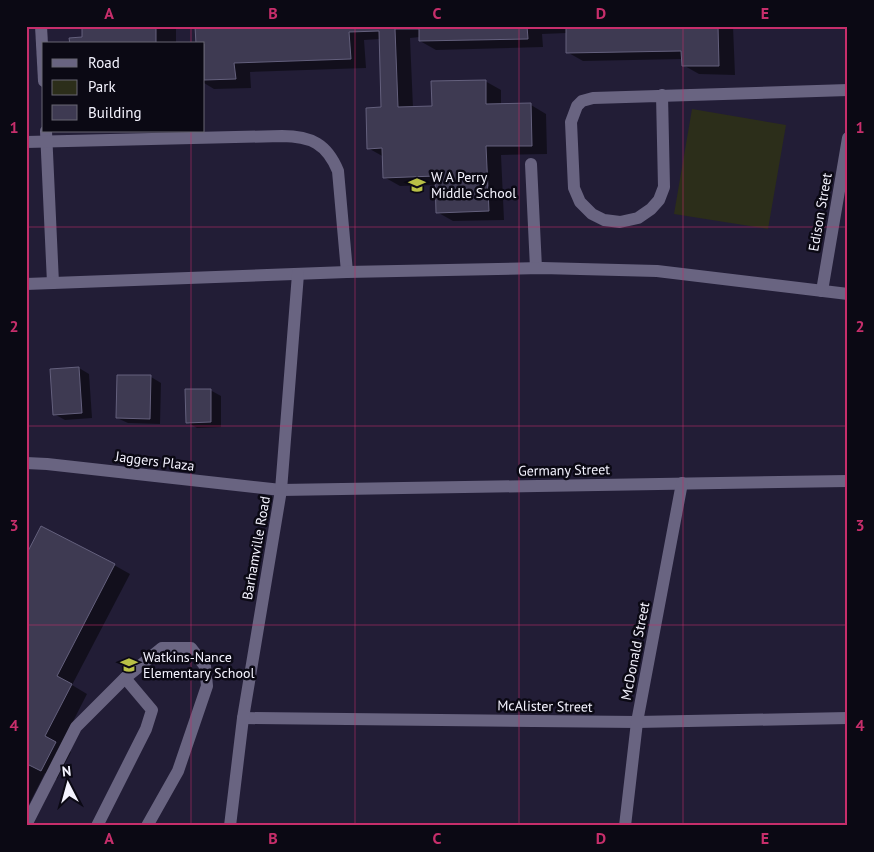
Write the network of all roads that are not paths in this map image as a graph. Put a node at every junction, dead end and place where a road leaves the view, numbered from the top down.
1 (41, 26) edge
2 (42, 44) edge
3 (848, 90) edge
4 (662, 95) junction
5 (47, 136) edge
6 (848, 138) edge
7 (26, 142) edge
8 (531, 164) dead end
9 (536, 268) junction
10 (347, 272) junction
11 (298, 274) junction
12 (53, 283) junction
13 (26, 284) edge
14 (822, 291) junction
15 (848, 294) edge
16 (26, 463) edge
17 (848, 481) edge
18 (682, 484) junction
19 (281, 490) junction
20 (124, 678) junction
21 (242, 718) junction
22 (848, 718) edge
23 (637, 722) junction
24 (26, 825) edge
25 (97, 826) edge
26 (147, 826) edge
27 (230, 826) edge
28 (625, 826) edge

1 - 2 street
3 - 4 street
4 - 4 street
5 - 7 street
5 - 10 street
5 - 12 street
6 - 14 street, Edison Street
8 - 9 street
9 - 10 street
9 - 14 street
10 - 11 street
11 - 12 street
11 - 19 street, Barhamville Road
12 - 13 street
14 - 15 street
16 - 19 street, Jaggers Plaza
17 - 18 street, Germany Street
18 - 19 street, Germany Street
18 - 23 street, McDonald Street
19 - 21 street, Barhamville Road
20 - 24 street
20 - 25 street
20 - 26 street
21 - 23 street, McAlister Street
21 - 27 street, Barhamville Road
22 - 23 street, McAlister Street
23 - 28 street, McDonald Street

